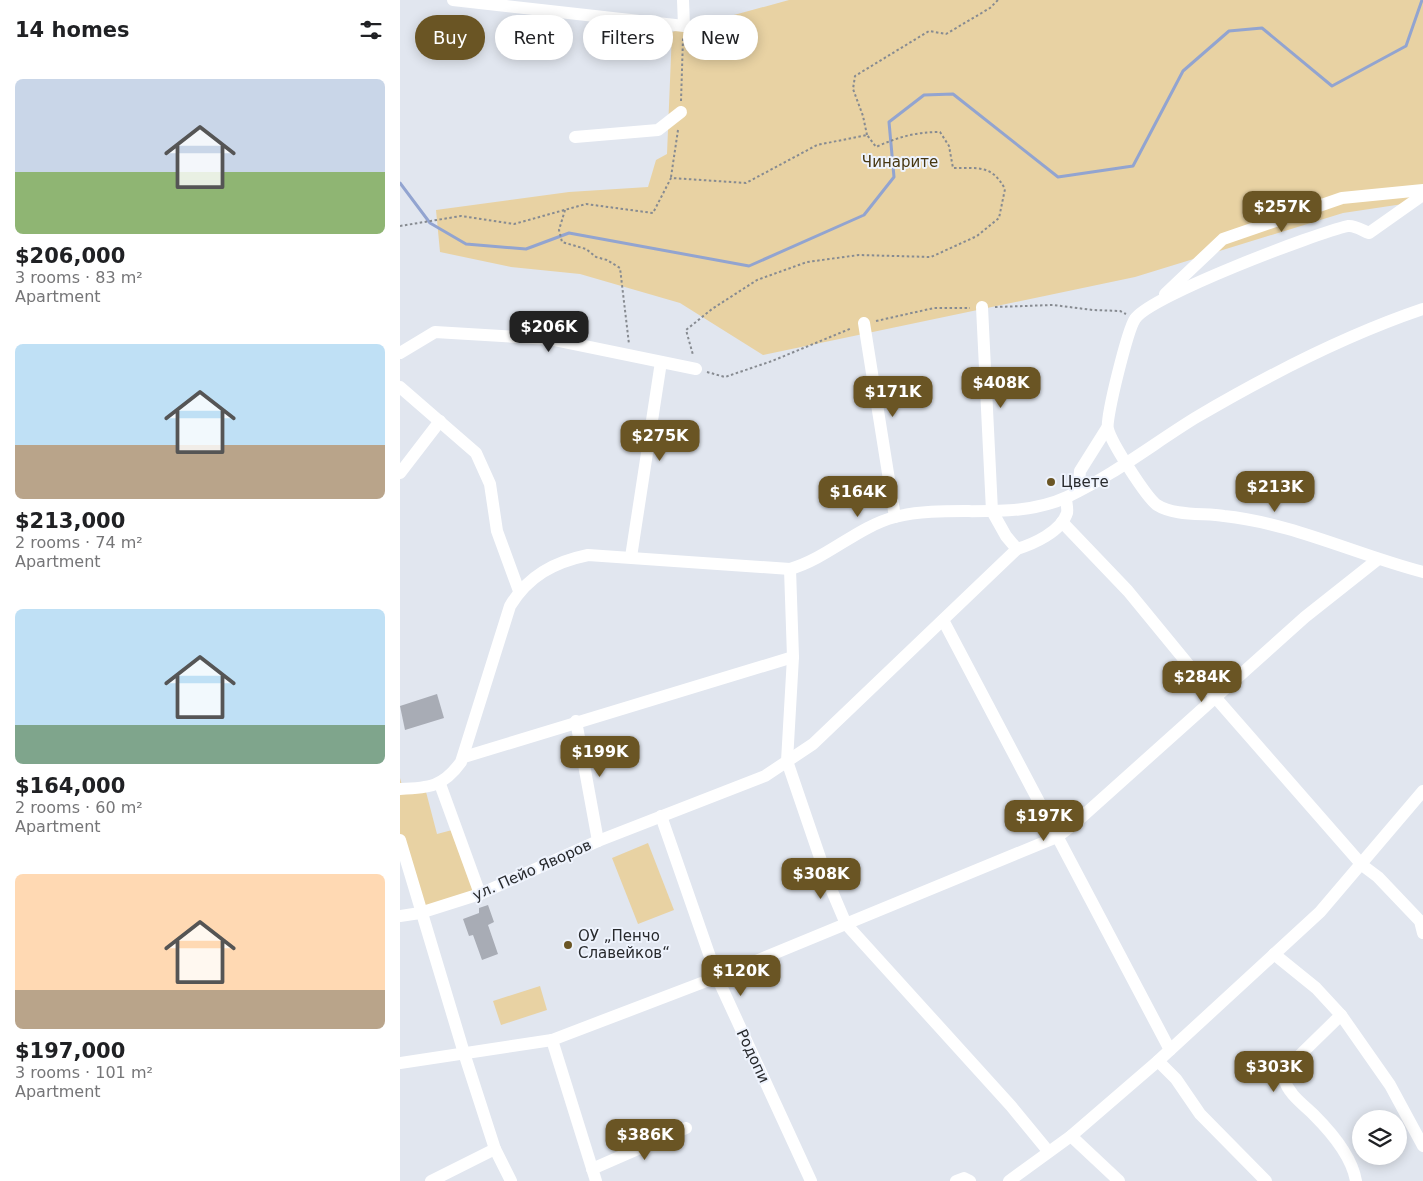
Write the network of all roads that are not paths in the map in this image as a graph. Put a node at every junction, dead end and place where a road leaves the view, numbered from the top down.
1 (453, 0) edge
2 (683, 0) edge
3 (681, 112) dead end
4 (575, 137) dead end
5 (1423, 190) edge
6 (1423, 195) edge
7 (1155, 305) junction
8 (982, 308) road end
9 (1423, 309) edge
10 (864, 323) road end
11 (400, 353) edge
12 (661, 362) junction
13 (696, 368) road end
14 (400, 387) edge
15 (440, 422) junction
16 (1107, 428) junction
17 (1126, 463) junction
18 (400, 473) edge
19 (1078, 491) junction
20 (1066, 498) junction
21 (992, 511) junction
22 (895, 517) junction
23 (1062, 522) junction
24 (1017, 549) junction
25 (631, 557) junction
26 (1377, 560) junction
27 (790, 569) junction
28 (1423, 572) edge
29 (519, 592) junction
30 (943, 620) junction
31 (793, 657) junction
32 (1215, 697) junction
33 (576, 721) junction
34 (464, 757) junction
35 (787, 761) junction
36 (440, 784) junction
37 (401, 786) edge
38 (1423, 791) edge
39 (661, 816) junction
40 (1057, 837) junction
41 (400, 840) edge
42 (598, 841) junction
43 (1362, 865) junction
44 (480, 894) junction
45 (420, 913) junction
46 (400, 916) edge
47 (1422, 923) edge
48 (846, 924) junction
49 (1274, 954) junction
50 (717, 977) junction
51 (1341, 1015) junction
52 (552, 1040) junction
53 (1170, 1050) junction
54 (464, 1053) junction
55 (1158, 1061) junction
56 (400, 1063) edge
57 (686, 1128) dead end
58 (1071, 1136) junction
59 (1423, 1146) edge
60 (495, 1149) junction
61 (1048, 1151) junction
62 (594, 1175) edge
63 (431, 1181) edge
64 (511, 1181) edge
65 (811, 1181) edge
66 (956, 1181) edge
67 (970, 1181) edge
68 (1009, 1181) edge
69 (1119, 1181) edge
70 (1266, 1181) edge
71 (1356, 1181) edge

1 - 2 street
3 - 4 street
5 - 7 street
6 - 7 street
7 - 16 street
8 - 21 street
9 - 17 street
10 - 22 street
11 - 12 street
12 - 13 street
12 - 25 street
14 - 15 street
15 - 18 street
15 - 29 street
16 - 17 street
16 - 19 street
17 - 19 street
17 - 26 street
19 - 20 street
20 - 21 street
20 - 23 street
21 - 22 street
21 - 24 street
22 - 27 street
23 - 24 street
23 - 32 street
24 - 30 street, ул. Пейо Яворов
25 - 27 street
25 - 29 street
26 - 28 street
26 - 32 street
27 - 31 street
29 - 34 street
30 - 35 street, ул. Пейо Яворов
30 - 40 street
31 - 33 street
31 - 35 street
32 - 40 street
32 - 43 street
33 - 34 street
33 - 42 street
34 - 36 street
35 - 39 street, ул. Пейо Яворов
35 - 48 street
36 - 37 street
36 - 44 street
38 - 43 street
39 - 42 street, ул. Пейо Яворов
39 - 50 street, Родопи
40 - 48 street
40 - 53 street
41 - 45 street
42 - 44 street, ул. Пейо Яворов
43 - 47 street
43 - 49 street
44 - 45 street, ул. Пейо Яворов
45 - 46 street, ул. Пейо Яворов
45 - 54 street
48 - 50 street
48 - 61 street
49 - 51 street
49 - 53 street
50 - 52 street
50 - 65 street, Родопи
51 - 59 street
51 - 71 street
52 - 54 street
52 - 62 street
53 - 55 street
54 - 56 street
54 - 60 street
55 - 58 street
55 - 70 street
57 - 62 street
58 - 61 street
58 - 69 street
60 - 63 street
60 - 64 street
61 - 68 street
66 - 67 street

